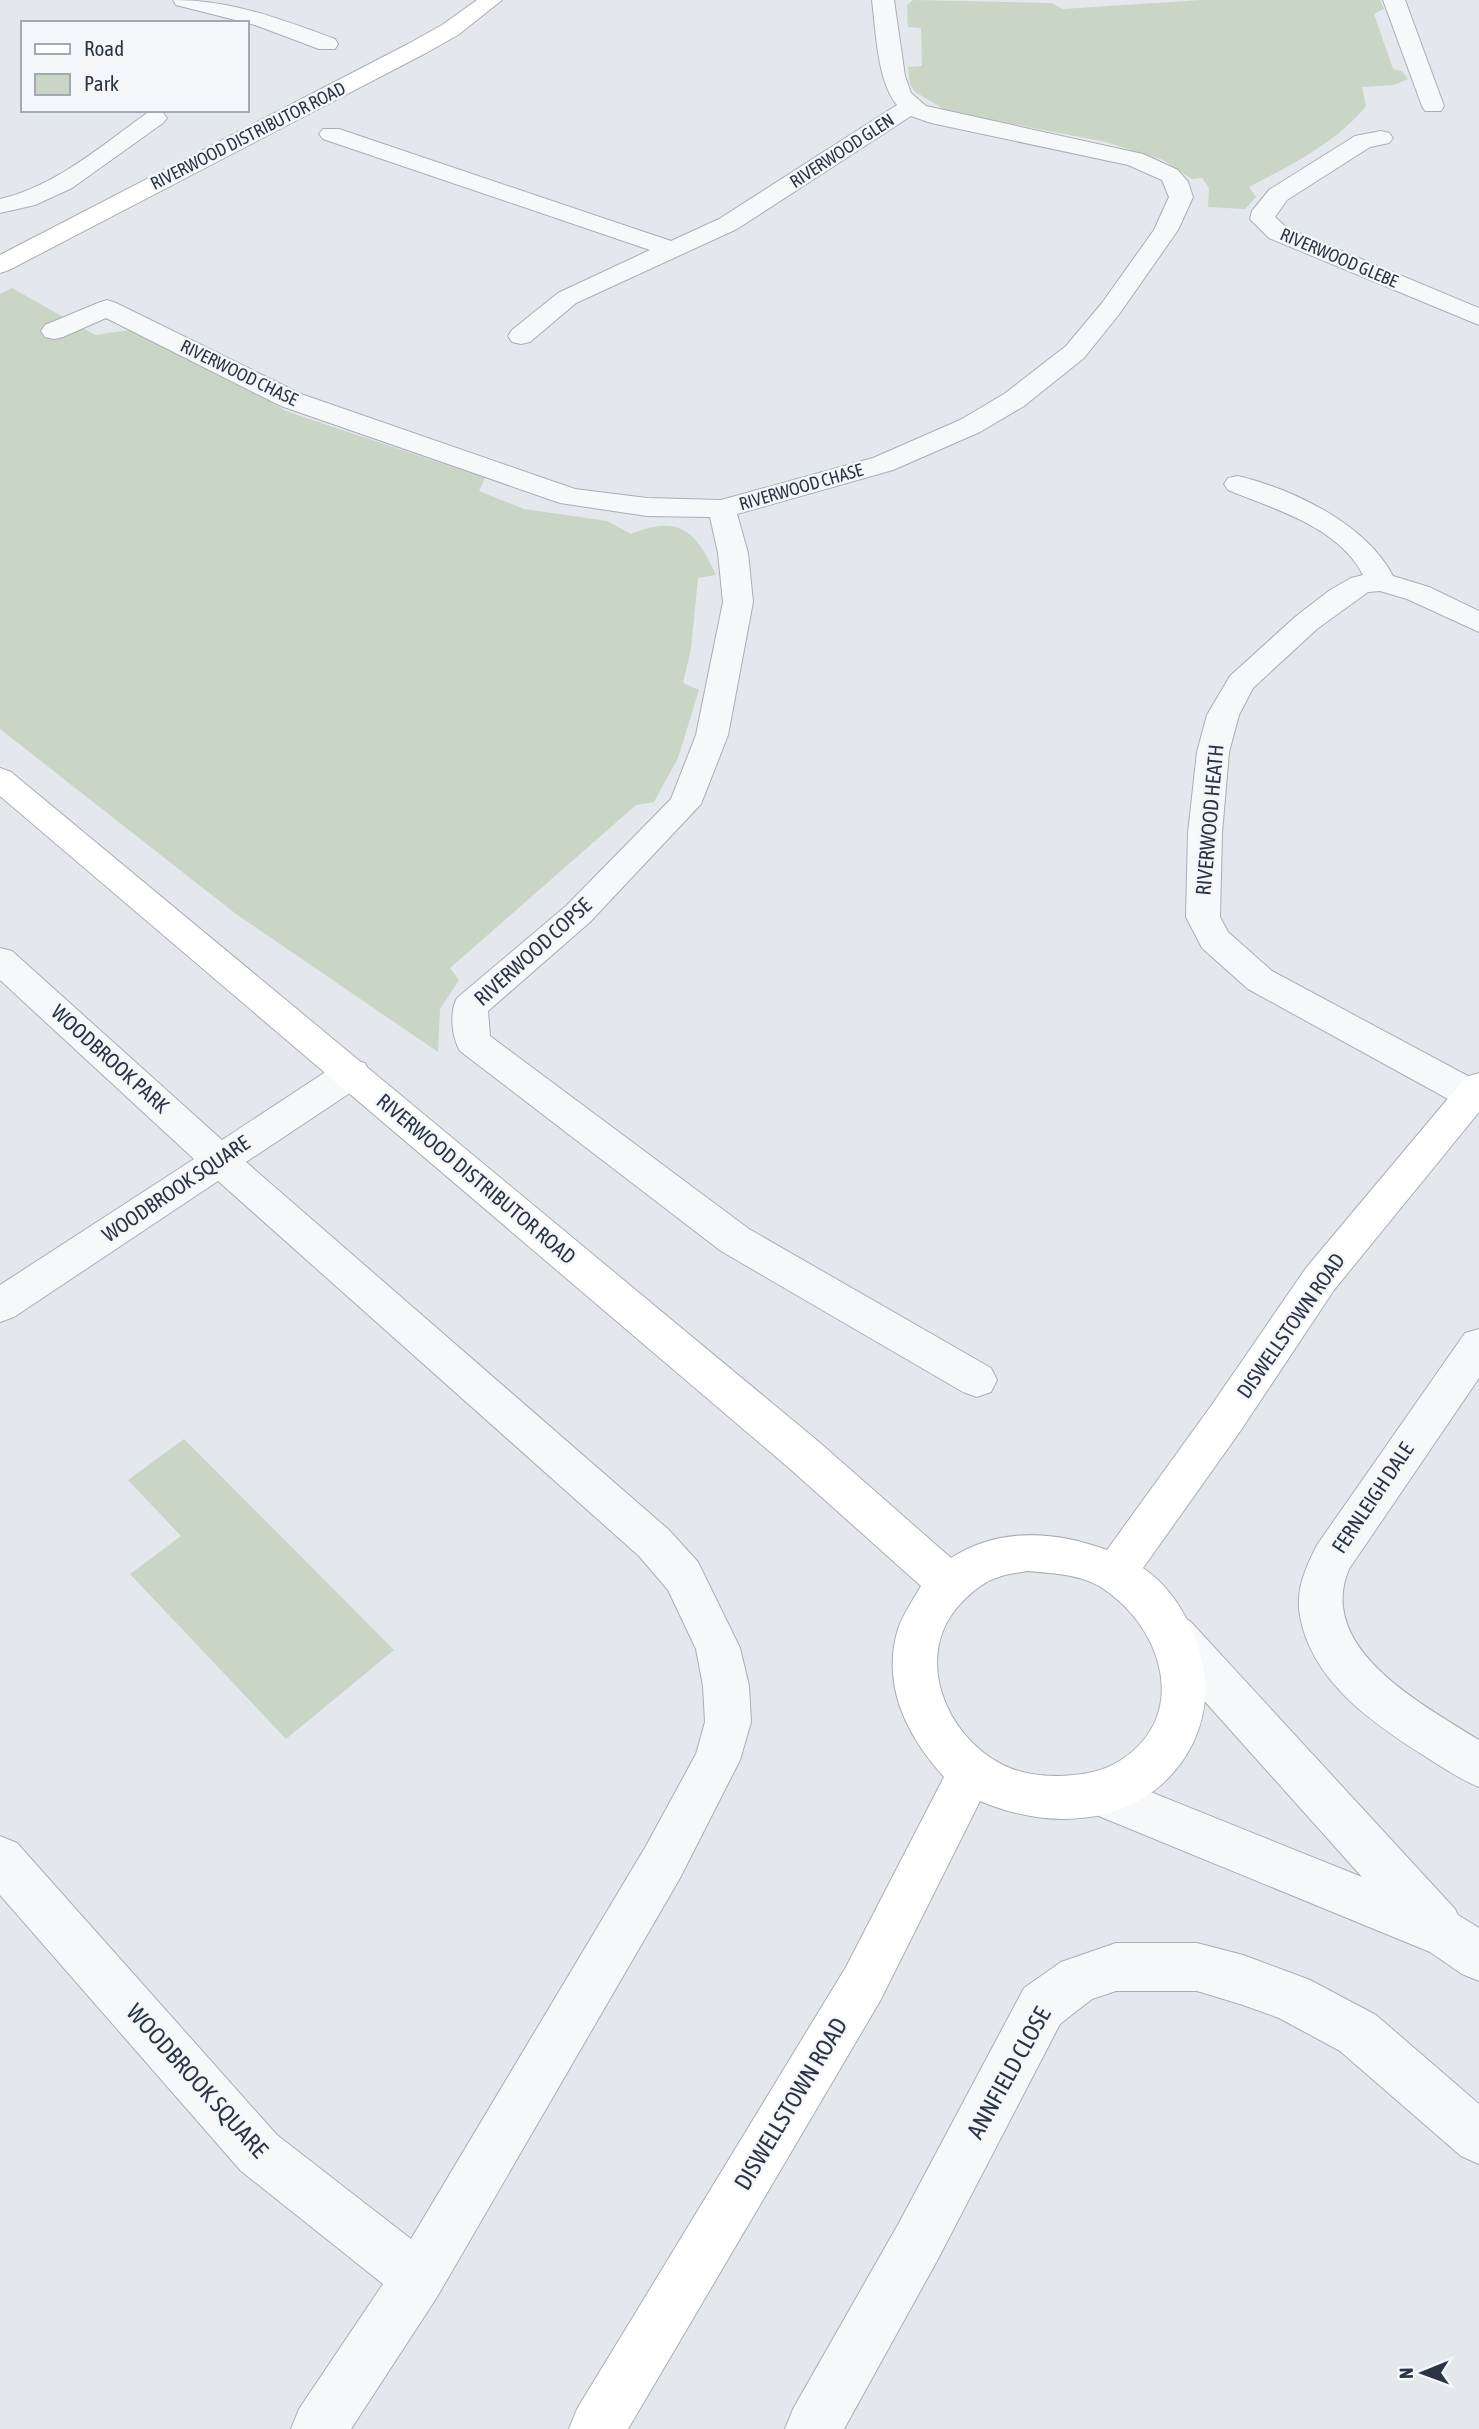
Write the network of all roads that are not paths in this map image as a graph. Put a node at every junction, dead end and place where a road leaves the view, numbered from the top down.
1 (184, 0) edge
2 (491, 0) edge
3 (883, 0) edge
4 (1394, 0) edge
5 (327, 44) dead end
6 (1433, 106) dead end
7 (910, 107) junction
8 (155, 118) dead end
9 (331, 134) dead end
10 (1381, 138) dead end
11 (0, 206) edge
12 (674, 250) junction
13 (0, 265) edge
14 (1479, 317) edge
15 (54, 331) dead end
16 (521, 336) dead end
17 (1237, 484) dead end
18 (723, 509) junction
19 (1381, 582) junction
20 (1479, 623) edge
21 (0, 779) edge
22 (0, 960) edge
23 (352, 1073) junction
24 (1476, 1091) edge
25 (221, 1158) junction
26 (0, 1306) edge
27 (1479, 1345) edge
28 (977, 1380) dead end
29 (1115, 1573) junction
30 (949, 1584) junction
31 (1174, 1635) junction
32 (1479, 1765) edge
33 (971, 1771) junction
34 (1101, 1794) junction
35 (0, 1859) edge
36 (1463, 1946) edge
37 (1479, 2138) edge
38 (418, 2278) junction
39 (319, 2429) edge
40 (597, 2429) edge
41 (813, 2429) edge

1 - 5 street
2 - 13 street, RIVERWOOD DISTRIBUTOR ROAD
3 - 7 street, RIVERWOOD GLEN
4 - 6 street
7 - 12 street, RIVERWOOD GLEN
7 - 18 street, RIVERWOOD CHASE
8 - 11 street
9 - 12 street
10 - 14 street, RIVERWOOD GLEBE
12 - 16 street, RIVERWOOD GLEN
15 - 18 street, RIVERWOOD CHASE
17 - 19 street
18 - 28 street, RIVERWOOD COPSE
19 - 20 street
19 - 24 street, RIVERWOOD HEATH
21 - 23 street, RIVERWOOD DISTRIBUTOR ROAD
22 - 25 street, WOODBROOK PARK
23 - 25 street, WOODBROOK SQUARE
23 - 30 street, RIVERWOOD DISTRIBUTOR ROAD
24 - 29 street, DISWELLSTOWN ROAD
25 - 26 street, WOODBROOK SQUARE
25 - 38 street, WOODBROOK PARK
27 - 32 street, FERNLEIGH DALE
29 - 30 street
29 - 31 street
30 - 33 street
31 - 34 street
31 - 36 street
33 - 34 street
33 - 40 street, DISWELLSTOWN ROAD
34 - 36 street
35 - 38 street, WOODBROOK SQUARE
37 - 41 street, ANNFIELD CLOSE
38 - 39 street, WOODBROOK PARK

